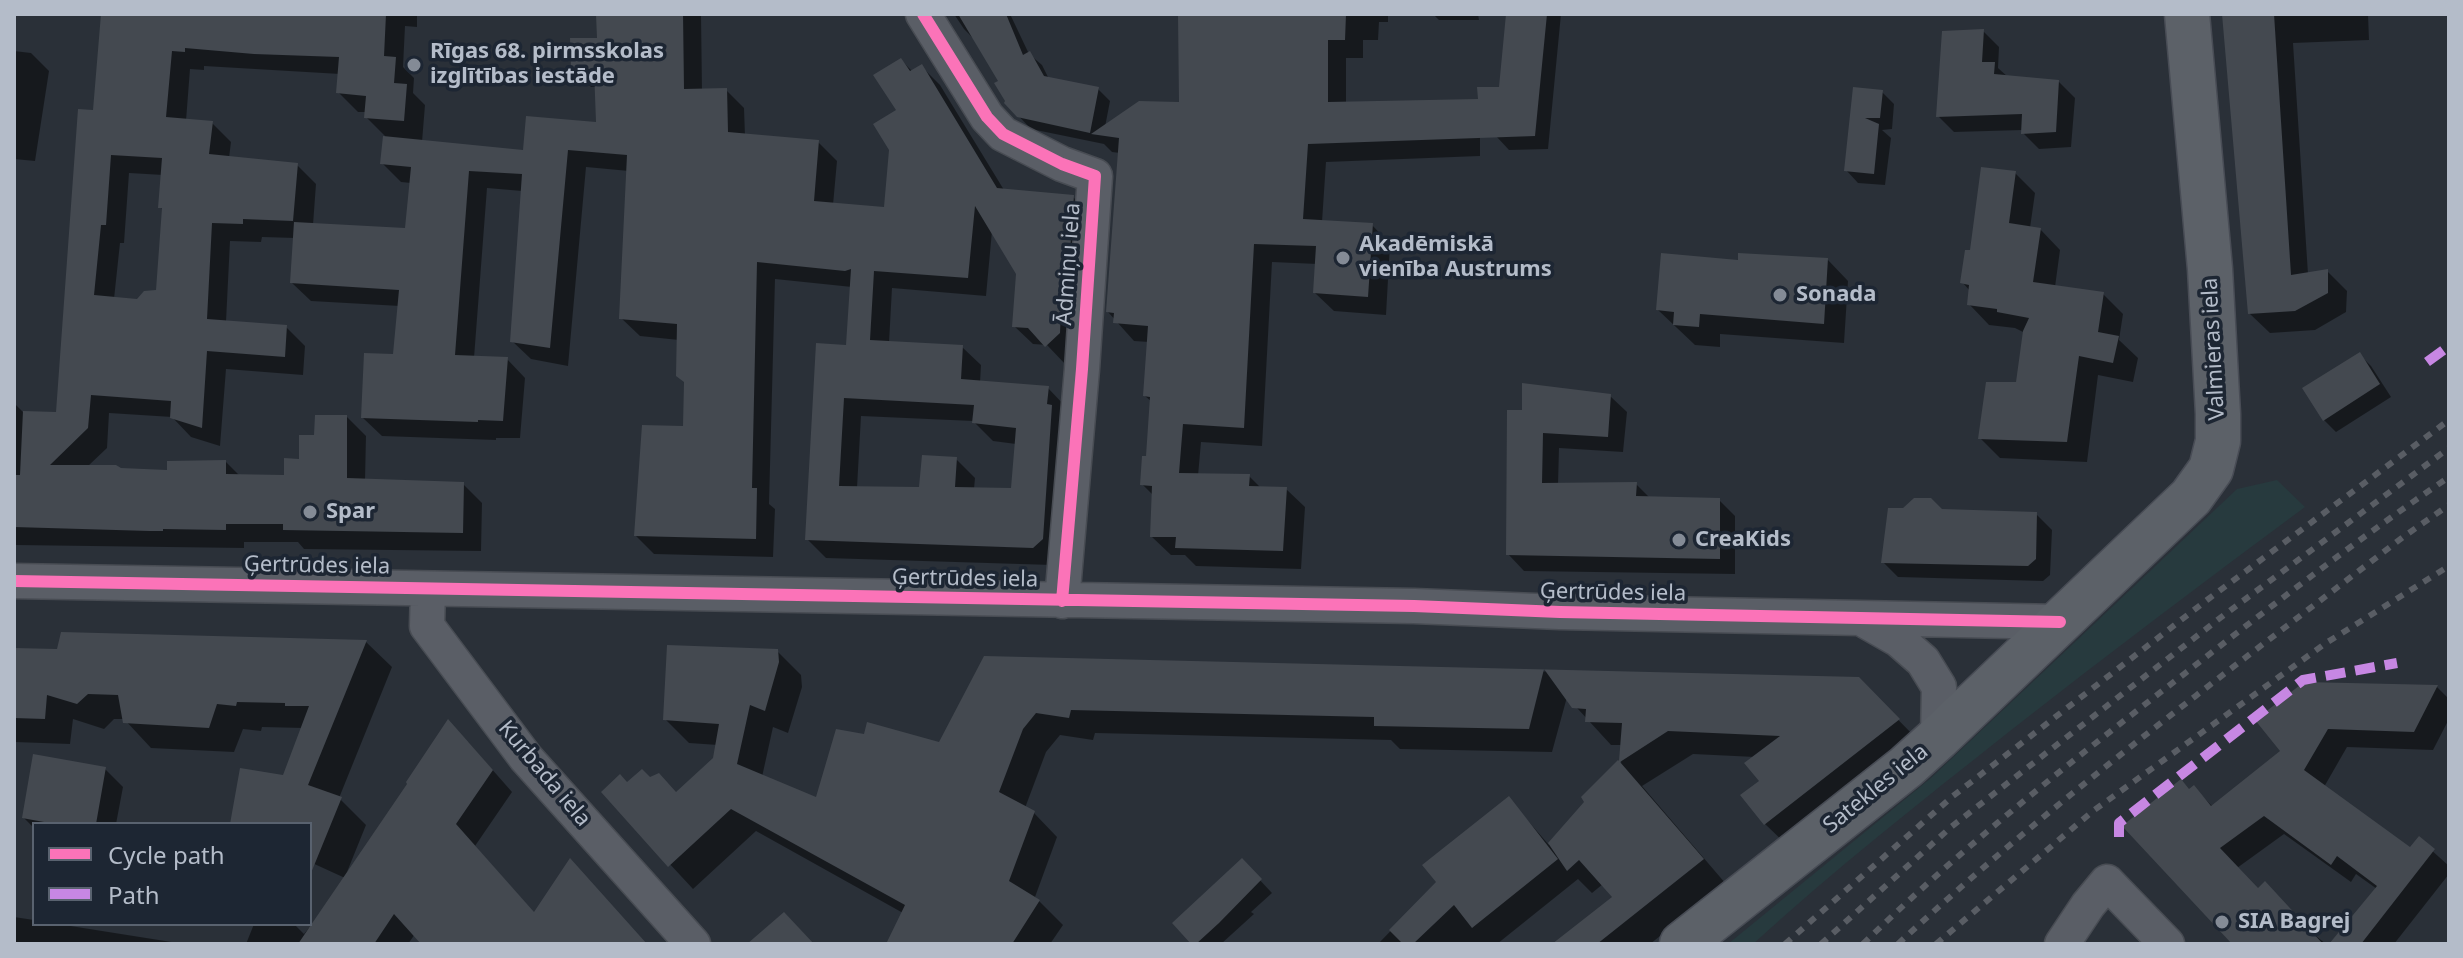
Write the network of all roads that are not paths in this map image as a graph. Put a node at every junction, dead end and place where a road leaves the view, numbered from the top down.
1 (923, 14) edge
2 (2187, 14) edge
3 (14, 581) edge
4 (428, 589) junction
5 (1062, 601) junction
6 (1860, 618) junction
7 (2060, 622) junction
8 (1938, 738) junction
9 (693, 944) edge
10 (1682, 944) edge
11 (2062, 944) edge
12 (2167, 944) edge

1 - 5 street, Ādmiņu iela
2 - 7 main road, Valmieras iela
3 - 4 street, Ģertrūdes iela
4 - 5 street, Ģertrūdes iela
4 - 9 street, Kurbada iela
5 - 6 street, Ģertrūdes iela
6 - 7 street, Ģertrūdes iela
6 - 8 street
7 - 8 main road, Satekles iela
8 - 10 main road, Satekles iela
11 - 12 street

